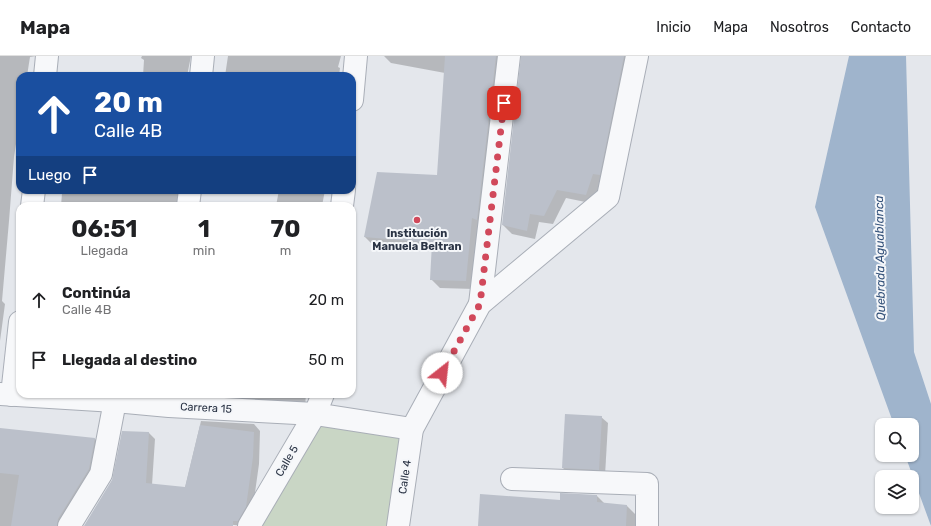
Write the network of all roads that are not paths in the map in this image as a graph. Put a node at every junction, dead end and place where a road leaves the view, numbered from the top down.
1 (48, 56) edge
2 (202, 56) edge
3 (356, 56) edge
4 (509, 56) edge
5 (637, 56) edge
6 (46, 72) edge
7 (201, 72) edge
8 (355, 72) edge
9 (480, 304) junction
10 (16, 343) edge
11 (6, 394) edge
12 (16, 395) edge
13 (68, 398) edge
14 (321, 398) edge
15 (169, 400) edge
16 (115, 401) junction
17 (315, 414) junction
18 (412, 429) junction
19 (512, 479) dead end
20 (69, 526) edge
21 (249, 526) edge
22 (398, 526) edge
23 (647, 526) edge

1 - 6 street
2 - 7 street
3 - 8 street
4 - 9 street
5 - 9 street
9 - 18 street
10 - 11 street
11 - 12 street, Carrera 15
13 - 16 street, Carrera 15
14 - 17 street, Calle 5
15 - 16 street, Carrera 15
15 - 17 street, Carrera 15
16 - 20 street
17 - 18 street, Carrera 15
17 - 21 street, Calle 5
18 - 22 street, Calle 4
19 - 23 street

